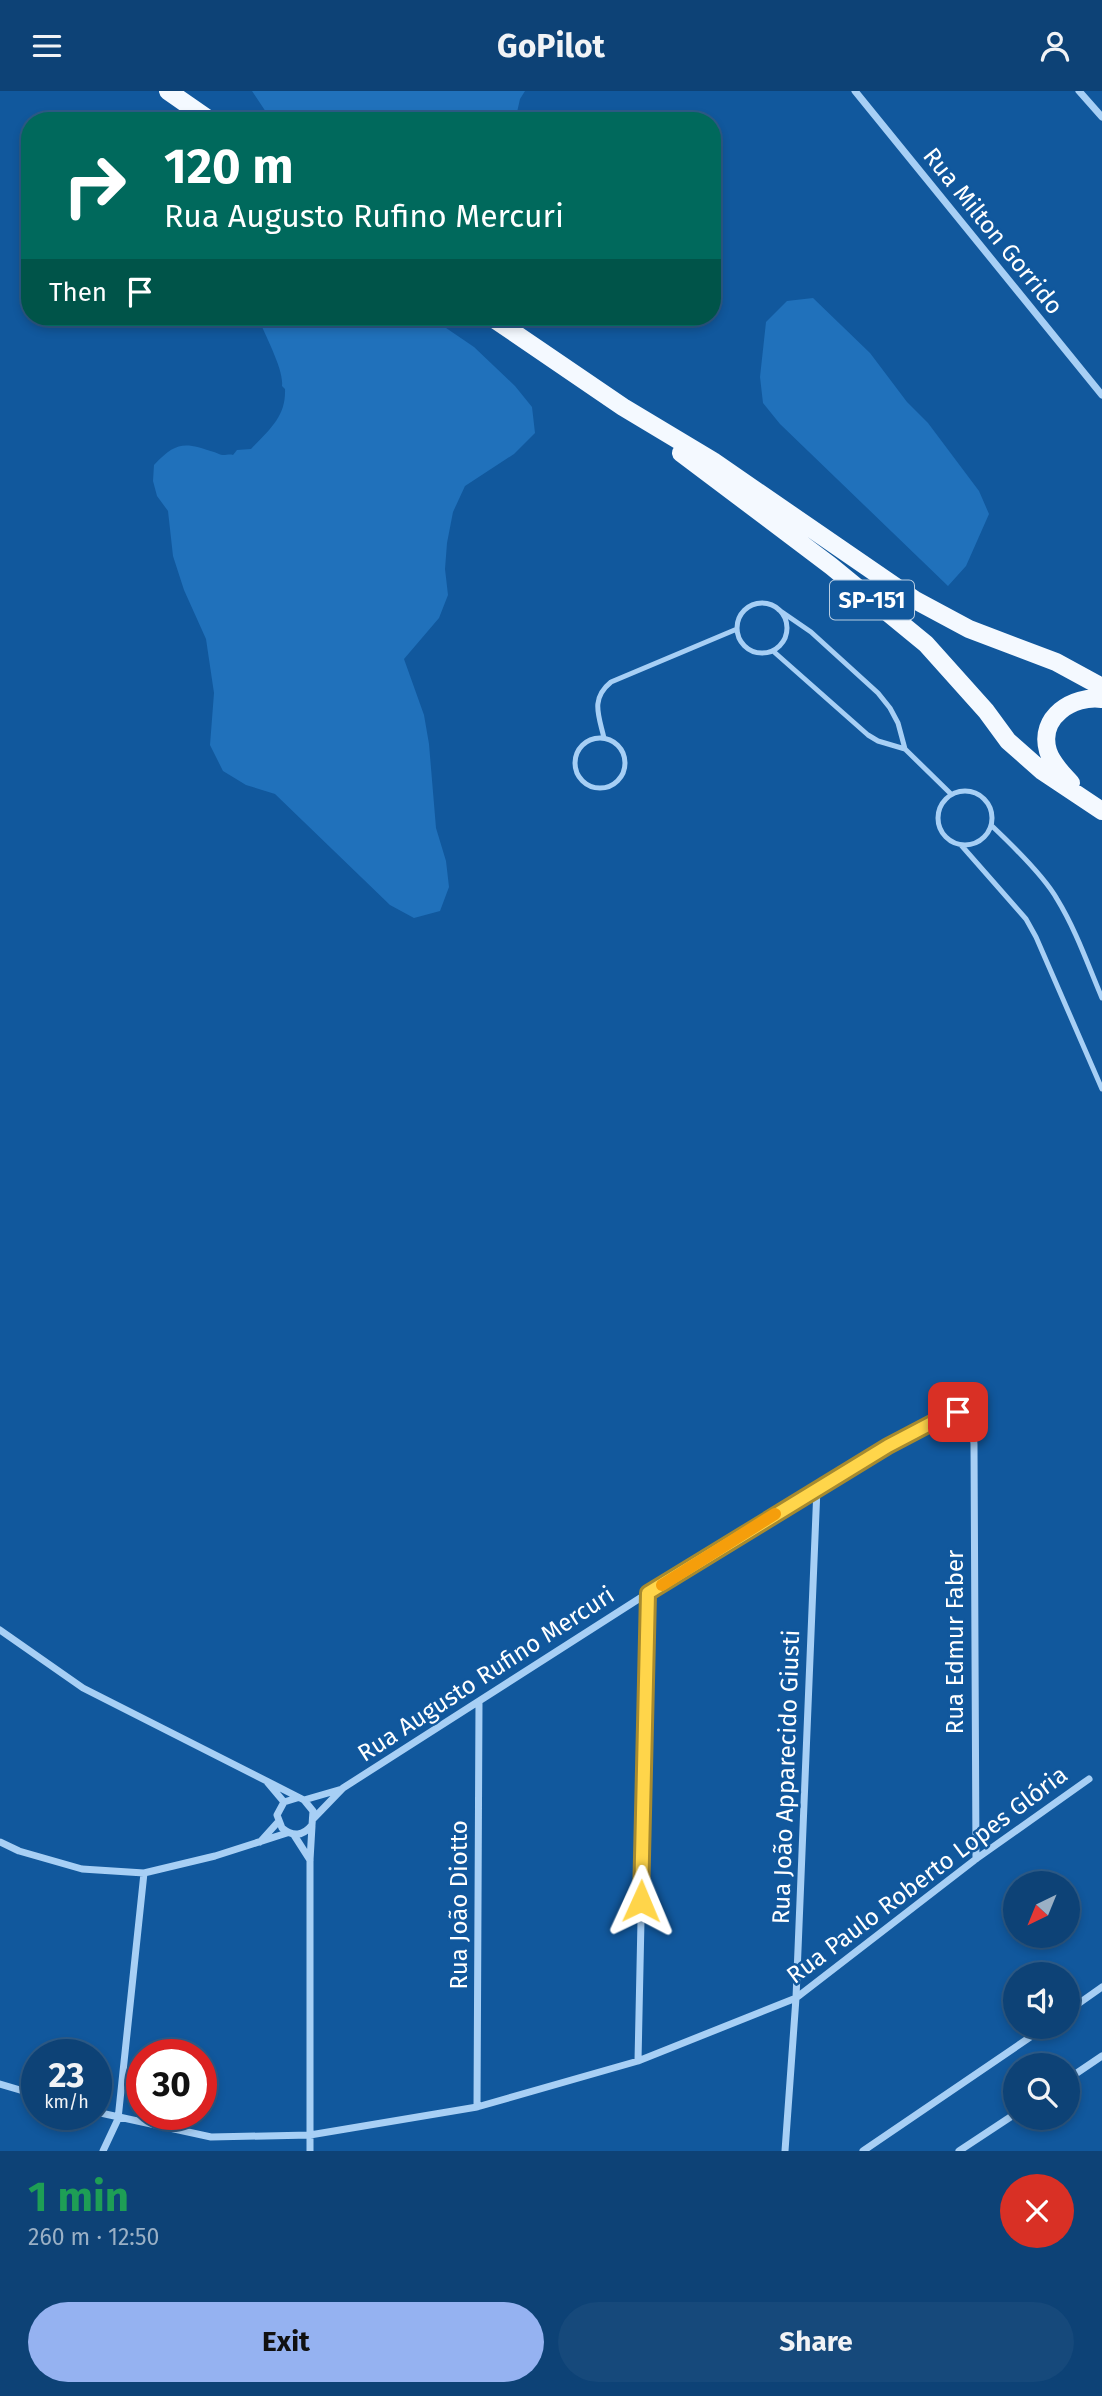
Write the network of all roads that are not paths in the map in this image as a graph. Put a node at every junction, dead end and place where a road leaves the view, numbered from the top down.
1 (168, 91) edge
2 (855, 91) edge
3 (1079, 91) edge
4 (198, 112) edge
5 (1102, 117) edge
6 (504, 326) edge
7 (1102, 395) edge
8 (623, 407) junction
9 (779, 610) junction
10 (737, 629) junction
11 (773, 651) junction
12 (1102, 687) edge
13 (1102, 699) edge
14 (604, 738) junction
15 (905, 749) junction
16 (951, 795) junction
17 (1102, 810) edge
18 (992, 826) junction
19 (961, 845) junction
20 (1102, 998) edge
21 (1102, 1089) edge
22 (972, 1424) joint
23 (817, 1488) junction
24 (648, 1593) junction
25 (0, 1630) edge
26 (479, 1703) junction
27 (265, 1779) junction
28 (1089, 1779) dead end
29 (343, 1789) junction
30 (301, 1799) junction
31 (284, 1803) junction
32 (313, 1821) junction
33 (278, 1822) junction
34 (291, 1834) junction
35 (0, 1842) edge
36 (259, 1842) junction
37 (976, 1859) junction
38 (310, 1860) junction
39 (145, 1873) junction
40 (1102, 1987) edge
41 (796, 1998) junction
42 (1080, 2003) edge
43 (1027, 2039) edge
44 (1102, 2056) edge
45 (638, 2061) junction
46 (1080, 2071) edge
47 (0, 2084) edge
48 (21, 2090) edge
49 (477, 2107) junction
50 (112, 2117) edge
51 (118, 2119) junction
52 (1003, 2122) edge
53 (310, 2135) junction
54 (103, 2151) edge
55 (310, 2151) edge
56 (785, 2151) edge
57 (863, 2151) edge
58 (959, 2151) edge

1 - 4 main road
2 - 7 street, Rua Milton Gorrido
3 - 5 street
6 - 8 main road, SP-151
8 - 12 main road, SP-151
8 - 17 main road, SP-151
9 - 10 lane
9 - 11 lane
9 - 15 lane
10 - 11 lane
10 - 14 lane
11 - 15 lane
13 - 17 main road
14 - 14 lane
15 - 16 lane
16 - 18 lane
16 - 19 lane
18 - 19 lane
18 - 20 lane
19 - 21 lane
22 - 23 street, Rua Augusto Rufino Mercuri
22 - 37 street, Rua Edmur Faber
23 - 24 street, Rua Augusto Rufino Mercuri
23 - 41 street, Rua João Apparecido Giusti
24 - 26 street, Rua Augusto Rufino Mercuri
24 - 45 street
25 - 27 street
26 - 29 street, Rua Augusto Rufino Mercuri
26 - 49 street, Rua João Diotto
27 - 30 street
27 - 31 street
28 - 37 street, Rua Paulo Roberto Lopes Glória
29 - 30 street, Rua Augusto Rufino Mercuri
29 - 32 street, Rua Augusto Rufino Mercuri
30 - 31 street
30 - 32 street
31 - 33 street
32 - 34 street
32 - 38 street
33 - 34 street
33 - 36 street
34 - 36 street
34 - 38 street
35 - 39 street
36 - 39 street
37 - 41 street, Rua Paulo Roberto Lopes Glória
38 - 53 street
39 - 51 street
40 - 42 street
41 - 45 street, Rua Paulo Roberto Lopes Glória
41 - 56 street, Rua João Apparecido Giusti
43 - 57 street
44 - 46 street
45 - 49 street, Rua Paulo Roberto Lopes Glória
47 - 48 street
49 - 53 street, Rua Paulo Roberto Lopes Glória
50 - 51 street, Rua Paulo Roberto Lopes Glória
51 - 53 street, Rua Paulo Roberto Lopes Glória
51 - 54 street
52 - 58 street
53 - 55 street

